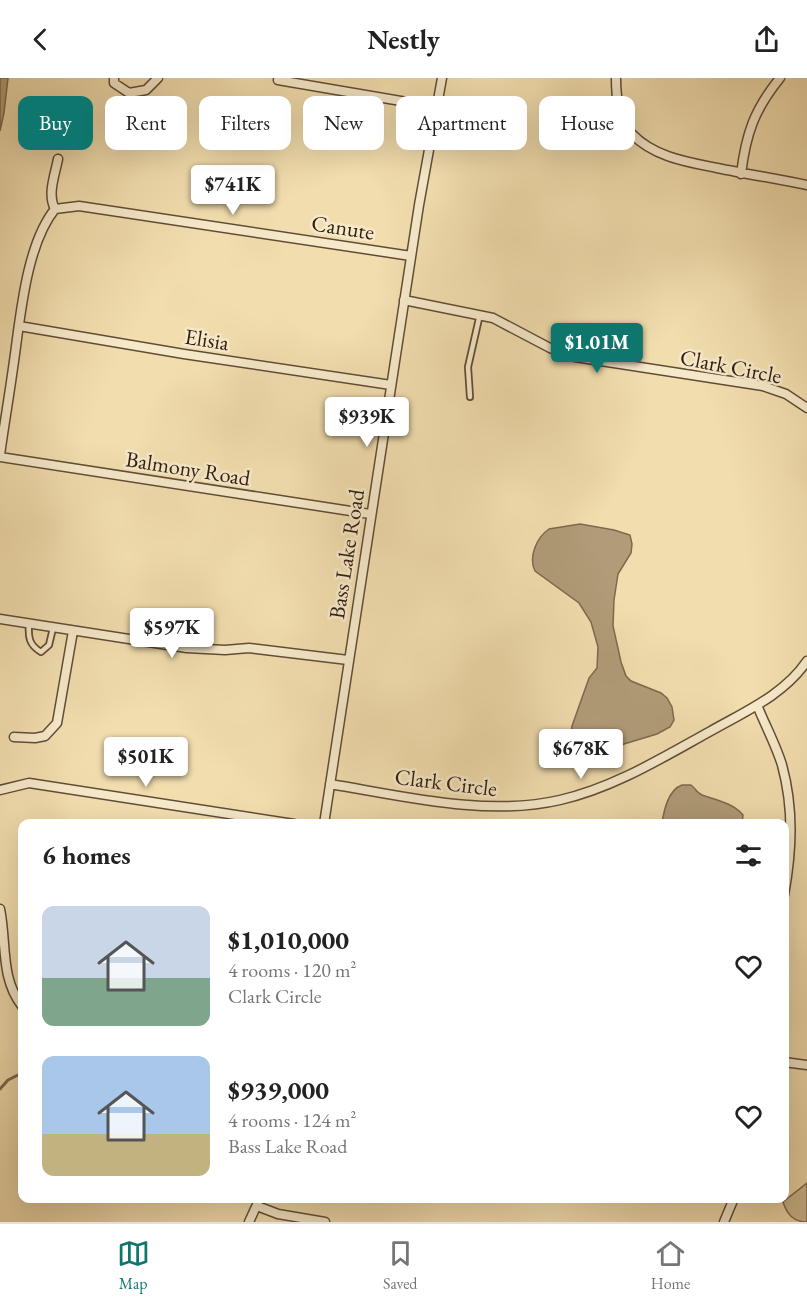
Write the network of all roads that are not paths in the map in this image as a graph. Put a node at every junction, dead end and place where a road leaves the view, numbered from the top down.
1 (114, 78) edge
2 (158, 78) edge
3 (442, 78) edge
4 (616, 78) edge
5 (780, 78) edge
6 (278, 80) dead end
7 (438, 96) edge
8 (396, 100) edge
9 (429, 150) edge
10 (58, 159) dead end
11 (741, 174) junction
12 (807, 186) edge
13 (56, 209) junction
14 (411, 256) junction
15 (404, 300) junction
16 (480, 314) junction
17 (19, 326) junction
18 (391, 385) junction
19 (470, 398) dead end
20 (807, 408) edge
21 (0, 456) edge
22 (370, 514) junction
23 (0, 619) edge
24 (29, 624) junction
25 (53, 628) junction
26 (73, 631) junction
27 (348, 660) junction
28 (807, 661) edge
29 (758, 705) junction
30 (14, 737) dead end
31 (330, 784) junction
32 (0, 790) edge
33 (262, 819) edge
34 (325, 819) edge
35 (789, 863) edge
36 (0, 909) edge
37 (18, 999) edge
38 (789, 1063) edge
39 (807, 1065) edge
40 (258, 1203) edge
41 (260, 1203) edge
42 (732, 1203) edge
43 (249, 1222) edge
44 (325, 1222) edge
45 (724, 1222) edge

1 - 2 street
3 - 7 street, Bass Lake Road
4 - 11 street
5 - 11 street
6 - 8 street
9 - 14 street, Bass Lake Road
10 - 13 street
11 - 12 street
13 - 14 street, Canute
13 - 17 street
14 - 15 street, Bass Lake Road
15 - 16 street, Clark Circle
15 - 18 street, Bass Lake Road
16 - 19 lane
16 - 20 street, Clark Circle
17 - 18 street, Elisia
17 - 21 street
18 - 22 street, Bass Lake Road
21 - 22 street, Balmony Road
22 - 27 street, Bass Lake Road
23 - 24 street
24 - 25 street
24 - 25 lane
25 - 26 street
26 - 27 street
26 - 30 street
27 - 31 street, Bass Lake Road
28 - 29 street, Clark Circle
29 - 31 street, Clark Circle
29 - 35 street
31 - 34 street, Bass Lake Road
32 - 33 street
36 - 37 street
38 - 39 street
40 - 43 street
41 - 44 street
42 - 45 street

